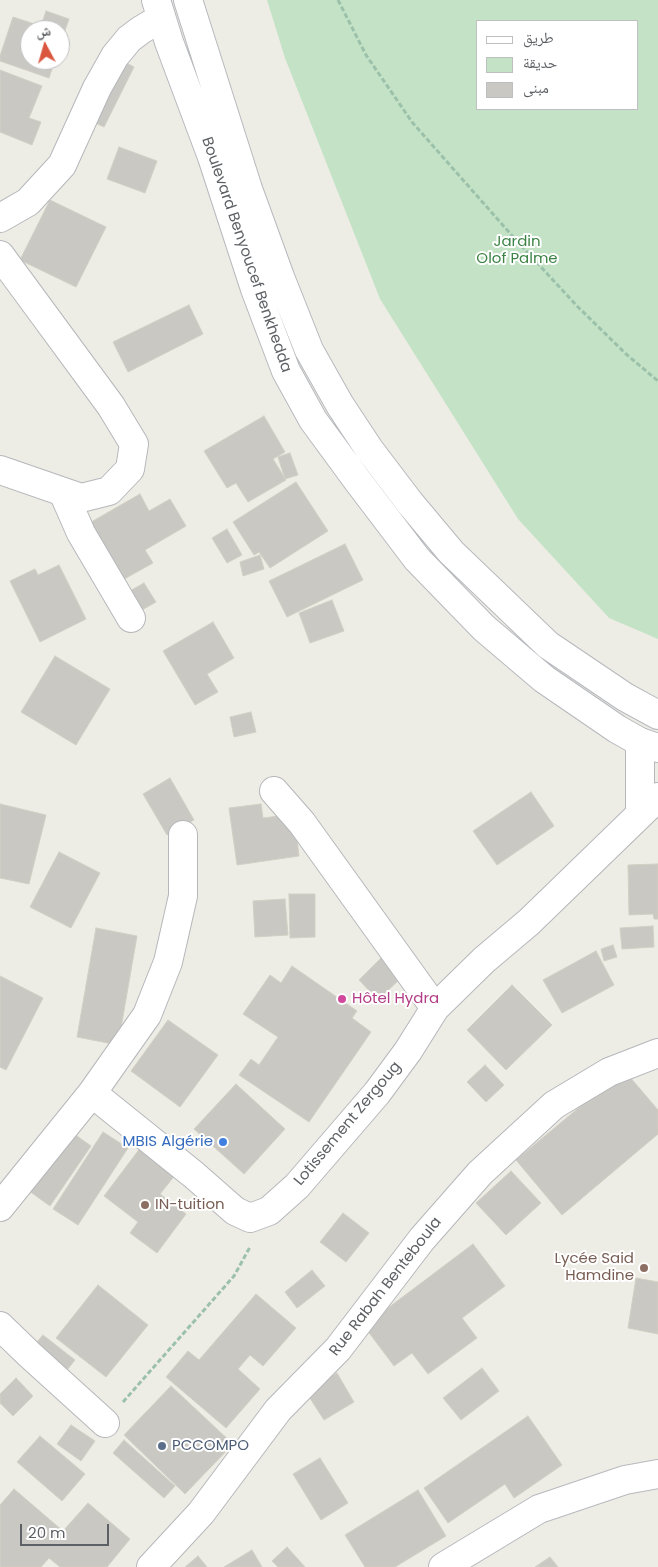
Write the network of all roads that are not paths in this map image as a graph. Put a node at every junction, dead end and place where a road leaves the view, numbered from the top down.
1 (188, 0) edge
2 (158, 9) edge
3 (0, 218) edge
4 (0, 255) edge
5 (0, 470) edge
6 (63, 492) junction
7 (131, 618) dead end
8 (658, 715) edge
9 (649, 745) edge
10 (274, 791) dead end
11 (649, 806) edge
12 (183, 835) dead end
13 (435, 1008) junction
14 (658, 1053) edge
15 (92, 1093) junction
16 (0, 1207) edge
17 (0, 1326) edge
18 (105, 1423) road end
19 (658, 1474) edge
20 (151, 1567) edge
21 (443, 1567) edge

1 - 8 street, Boulevard Benyoucef Benkhedda
2 - 3 street
2 - 9 street, Boulevard Benyoucef Benkhedda
4 - 6 street
5 - 6 street
6 - 7 street
9 - 11 street, Lotissement Zergoug
10 - 13 street
11 - 13 street, Lotissement Zergoug
12 - 15 street
13 - 15 street, Lotissement Zergoug
14 - 20 street, Rue Rabah Benteboula
15 - 16 street
17 - 18 street
19 - 21 street

